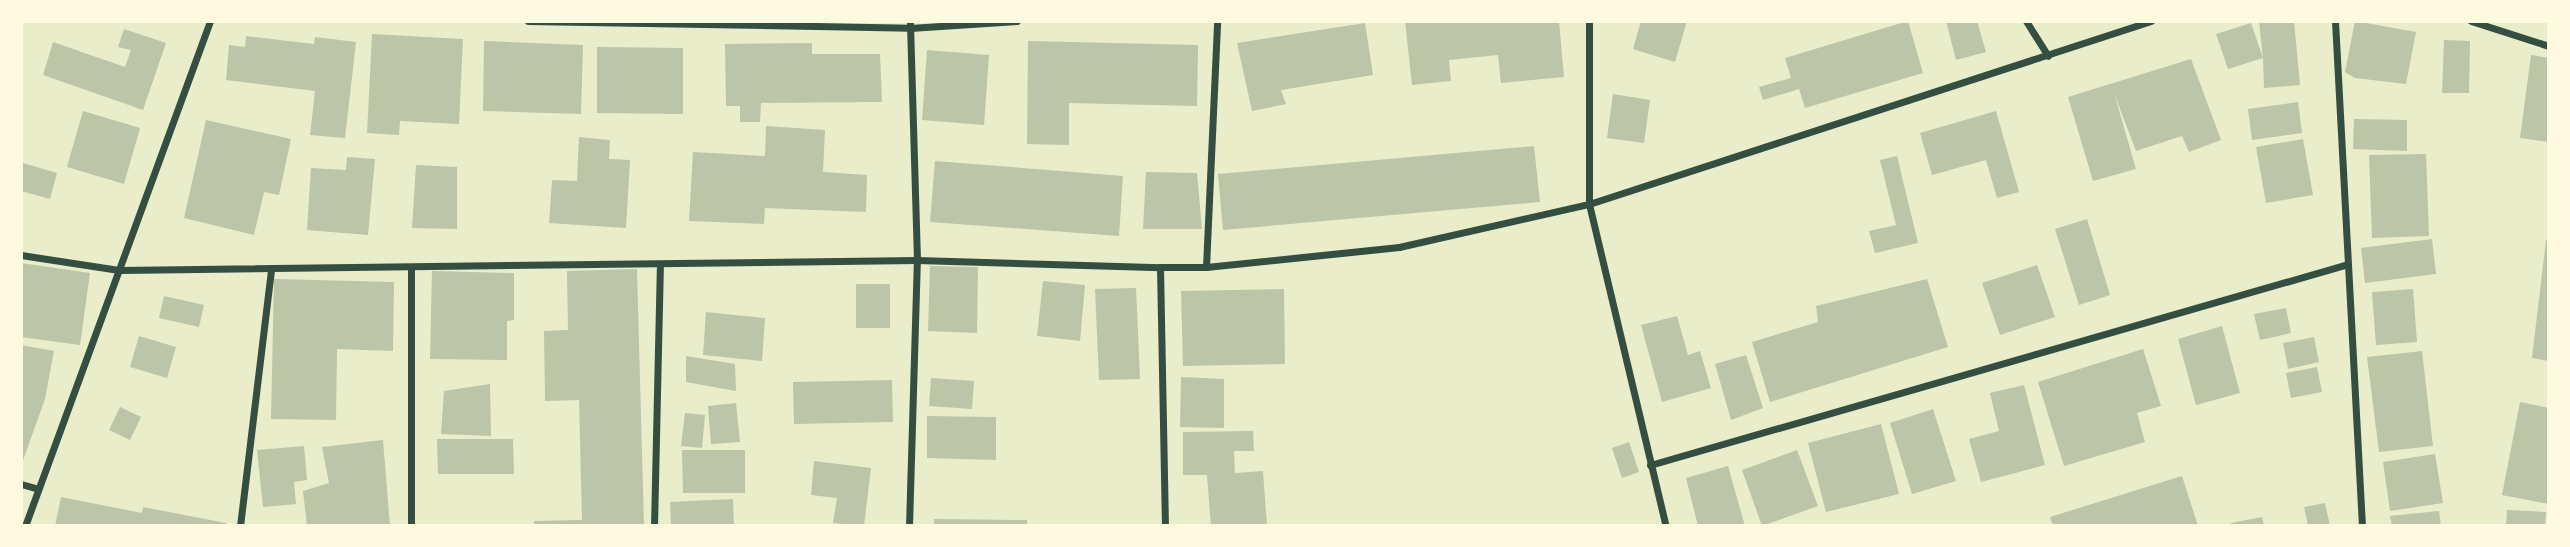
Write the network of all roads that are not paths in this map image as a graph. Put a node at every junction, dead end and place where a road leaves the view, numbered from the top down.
1 (210, 21) edge
2 (528, 21) edge
3 (1017, 21) edge
4 (1217, 21) edge
5 (1589, 21) edge
6 (2026, 21) edge
7 (2151, 21) edge
8 (2335, 21) edge
9 (2471, 21) edge
10 (910, 24) edge
11 (2549, 46) edge
12 (2048, 56) junction
13 (1589, 204) junction
14 (21, 255) edge
15 (917, 260) junction
16 (660, 264) junction
17 (2348, 264) junction
18 (411, 267) junction
19 (1160, 267) junction
20 (1206, 267) junction
21 (271, 269) junction
22 (119, 270) junction
23 (1650, 465) junction
24 (21, 484) edge
25 (38, 489) junction
26 (25, 526) edge
27 (240, 526) edge
28 (411, 526) edge
29 (654, 526) edge
30 (909, 526) edge
31 (1165, 526) edge
32 (1666, 526) edge
33 (2362, 526) edge

1 - 22 street
2 - 10 street
3 - 10 street
4 - 20 street
5 - 13 street
6 - 12 street
7 - 12 street
8 - 17 street
9 - 11 street
10 - 15 street
12 - 13 street
13 - 20 street
13 - 23 street
14 - 22 street
15 - 16 street
15 - 19 street
15 - 30 street
16 - 18 street
16 - 29 street
17 - 23 street
17 - 33 street
18 - 21 street
18 - 28 street
19 - 20 street
19 - 31 street
21 - 22 street
21 - 27 street
22 - 25 street
23 - 32 street
24 - 25 street
25 - 26 street

